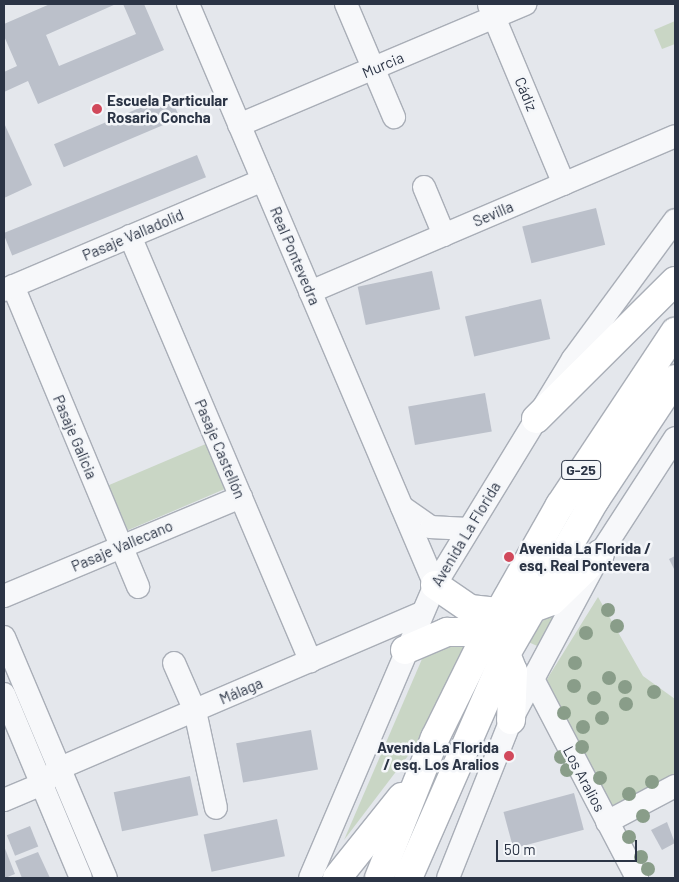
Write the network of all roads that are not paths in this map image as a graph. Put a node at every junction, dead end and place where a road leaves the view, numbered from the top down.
1 (188, 4) edge
2 (346, 4) edge
3 (526, 4) edge
4 (491, 11) edge
5 (373, 69) junction
6 (394, 118) dead end
7 (239, 126) junction
8 (675, 136) edge
9 (263, 180) junction
10 (564, 184) junction
11 (424, 187) dead end
12 (675, 220) edge
13 (444, 235) junction
14 (130, 236) junction
15 (675, 281) edge
16 (8, 288) edge
17 (310, 292) junction
18 (675, 332) edge
19 (675, 379) edge
20 (536, 419) junction
21 (675, 438) edge
22 (241, 497) junction
23 (402, 507) junction
24 (467, 528) junction
25 (121, 547) junction
26 (600, 554) junction
27 (435, 585) junction
28 (138, 588) dead end
29 (4, 596) edge
30 (530, 611) junction
31 (421, 613) junction
32 (491, 626) junction
33 (4, 637) edge
34 (405, 650) junction
35 (506, 654) junction
36 (310, 661) junction
37 (174, 663) dead end
38 (533, 679) junction
39 (4, 694) edge
40 (195, 711) junction
41 (512, 720) junction
42 (60, 768) junction
43 (420, 774) junction
44 (42, 784) junction
45 (675, 786) edge
46 (4, 800) edge
47 (216, 808) dead end
48 (607, 822) junction
49 (81, 878) edge
50 (106, 878) edge
51 (310, 878) edge
52 (337, 878) edge
53 (379, 878) edge
54 (408, 878) edge
55 (448, 878) edge
56 (636, 878) edge

1 - 7 street, Real Pontevedra
2 - 5 street
3 - 4 street, Murcia
4 - 5 street, Murcia
4 - 10 street, Cádiz
5 - 6 street
5 - 7 street, Murcia
7 - 9 street, Real Pontevedra
8 - 10 street, Sevilla
9 - 14 street, Pasaje Valladolid
9 - 17 street, Real Pontevedra
10 - 13 street, Sevilla
11 - 13 street
12 - 20 street, Avenida La Florida
13 - 17 street, Sevilla
14 - 16 street, Pasaje Valladolid
14 - 22 street, Pasaje Castellón
15 - 20 main road
16 - 25 street, Pasaje Galicia
17 - 23 street, Real Pontevedra
18 - 32 main road, G-25
19 - 30 main road, G-25
20 - 24 street, Avenida La Florida
21 - 26 street
22 - 25 street, Pasaje Vallecano
22 - 36 street, Pasaje Castellón
23 - 24 street
23 - 27 street, Real Pontevedra
24 - 27 street, Avenida La Florida
25 - 28 street, Pasaje Galicia
25 - 29 street, Pasaje Vallecano
26 - 30 main road
26 - 38 street
27 - 31 street, Avenida La Florida
27 - 32 main road
30 - 32 main road
30 - 35 main road, G-25
31 - 34 street, Avenida La Florida
31 - 36 street, Málaga
32 - 34 main road
32 - 35 main road
32 - 43 main road, G-25
33 - 42 street
34 - 51 street, Avenida La Florida
35 - 41 main road
35 - 54 main road, G-25
36 - 40 street, Málaga
37 - 40 street
38 - 41 street
38 - 48 street, Los Aralios
39 - 44 street
40 - 42 street, Málaga
40 - 47 street
41 - 55 street
42 - 44 street, Málaga
42 - 50 street
43 - 52 main road
43 - 53 main road, G-25
44 - 46 street, Málaga
44 - 49 street
45 - 48 street
48 - 56 street, Los Aralios

